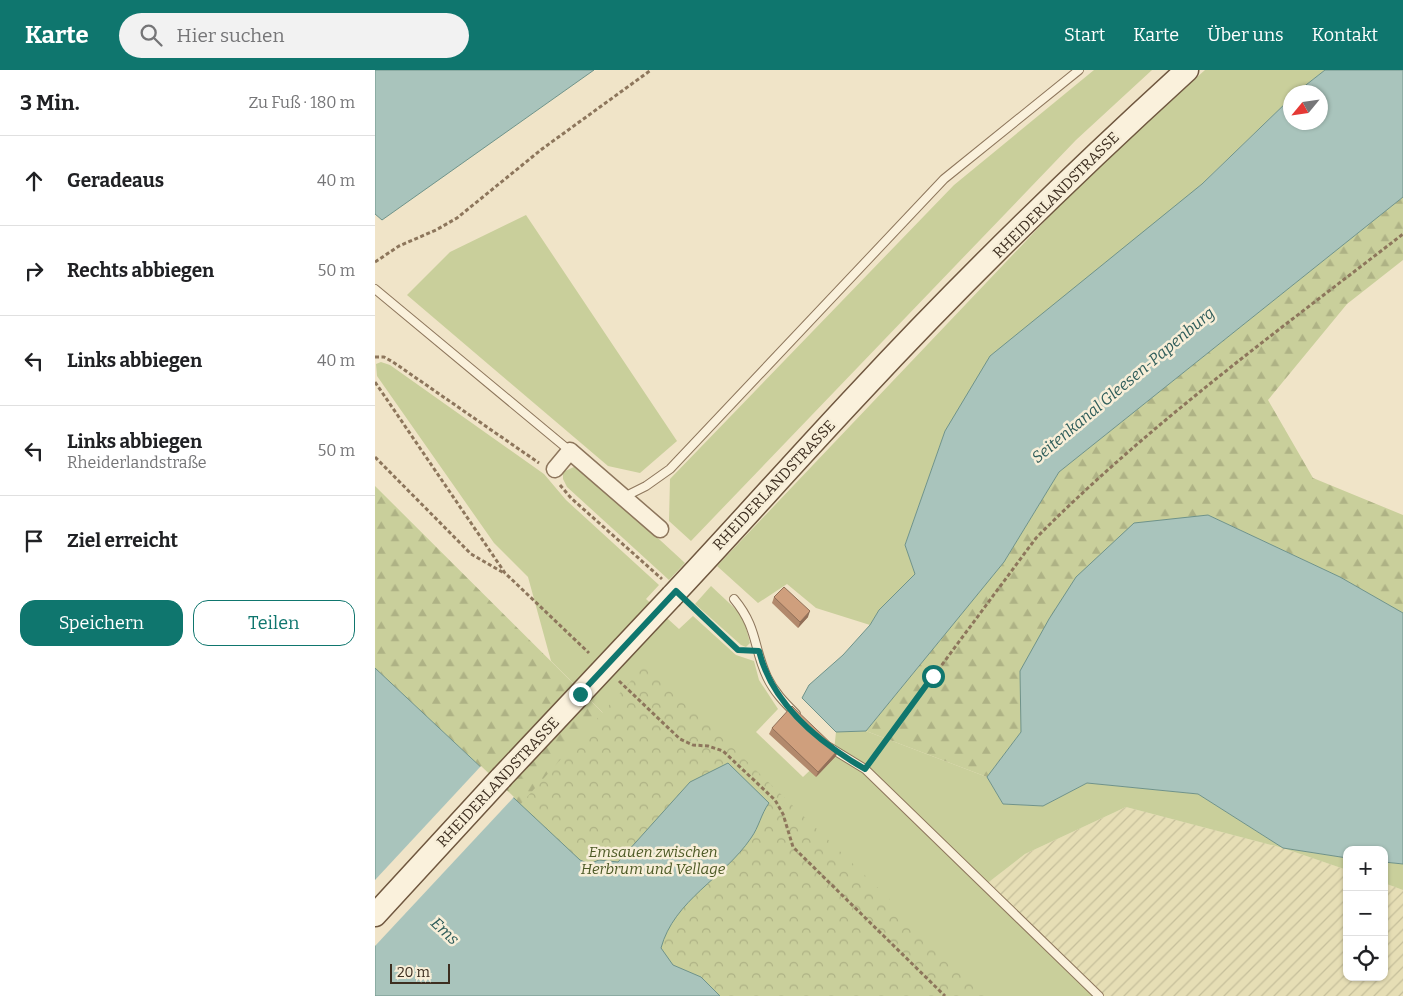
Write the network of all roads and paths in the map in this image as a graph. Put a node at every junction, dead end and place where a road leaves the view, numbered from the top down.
1 (651, 70) edge
2 (1079, 70) edge
3 (1187, 70) edge
4 (1403, 234) edge
5 (375, 262) edge
6 (375, 289) edge
7 (375, 358) edge
8 (375, 382) edge
9 (570, 451) junction
10 (375, 457) edge
11 (555, 469) junction
12 (624, 497) junction
13 (660, 529) dead end
14 (505, 573) junction
15 (670, 589) junction
16 (734, 599) dead end
17 (759, 651) junction
18 (596, 659) dead end
19 (617, 679) dead end
20 (801, 719) edge
21 (821, 738) edge
22 (865, 769) junction
23 (375, 914) edge
24 (945, 996) edge
25 (1099, 996) edge

1 - 5 path
2 - 12 lane
3 - 15 main road, RHEIDERLANDSTRASSE
4 - 22 path
6 - 9 lane
7 - 11 path
8 - 14 path
9 - 11 street
9 - 12 street
10 - 14 path
11 - 15 path
12 - 13 street
14 - 18 path
15 - 17 path
15 - 23 main road, RHEIDERLANDSTRASSE, bridge
16 - 17 lane
17 - 20 lane
19 - 24 path
21 - 22 lane
22 - 25 lane

